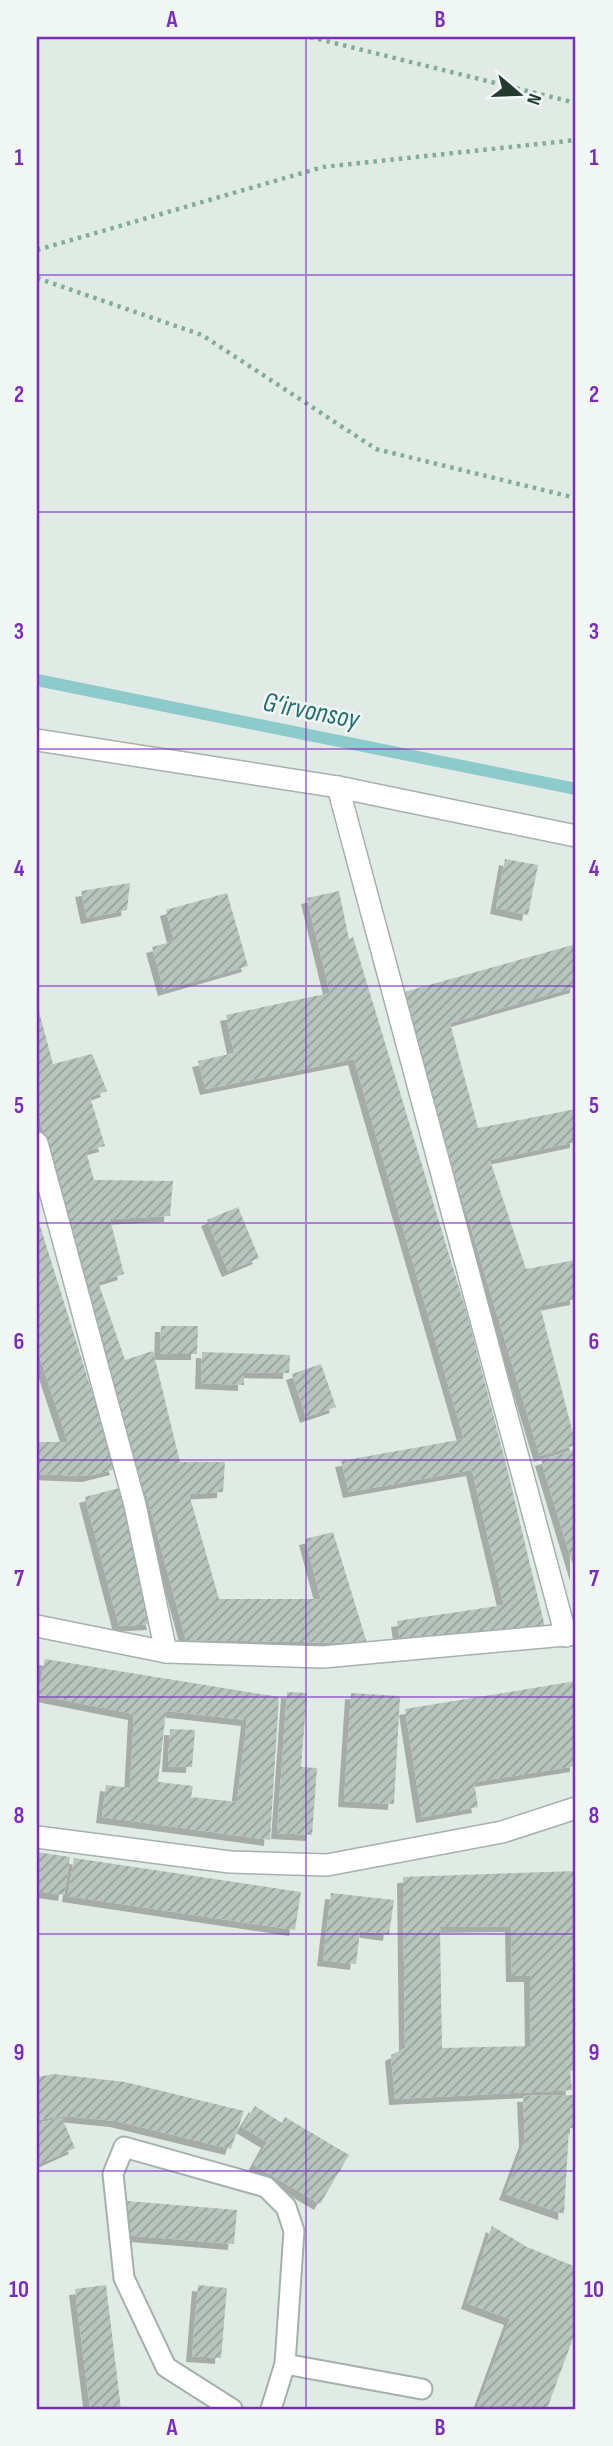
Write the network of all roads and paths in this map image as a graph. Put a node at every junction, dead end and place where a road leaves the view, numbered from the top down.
1 (310, 37) edge
2 (576, 103) edge
3 (576, 140) edge
4 (37, 250) edge
5 (37, 278) edge
6 (576, 498) edge
7 (37, 740) edge
8 (338, 786) junction
9 (576, 836) edge
10 (37, 1143) edge
11 (37, 1626) edge
12 (571, 1635) edge
13 (166, 1652) junction
14 (576, 1808) edge
15 (37, 1837) edge
16 (285, 2364) junction
17 (422, 2389) dead end
18 (232, 2409) edge
19 (271, 2409) edge

1 - 2 path
3 - 4 path
5 - 6 path
7 - 8 street
8 - 9 street
8 - 12 street
10 - 13 street
11 - 13 street
12 - 13 street
14 - 15 street
16 - 17 lane
16 - 18 lane
16 - 19 lane

